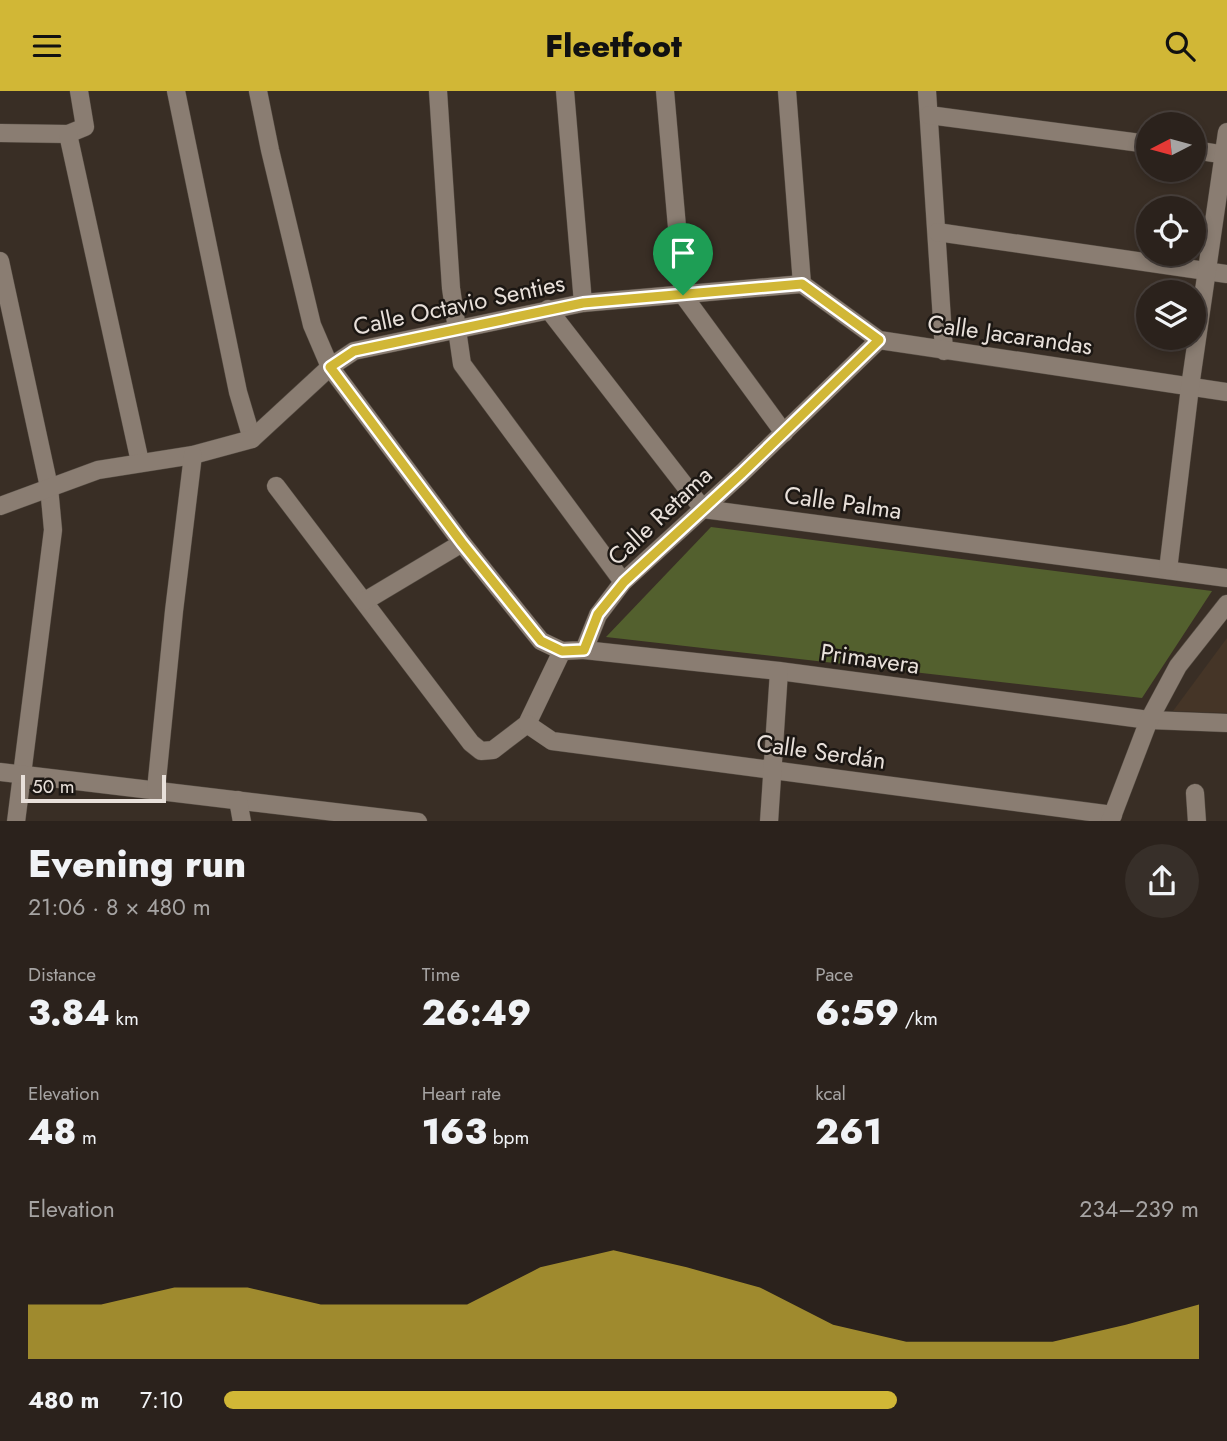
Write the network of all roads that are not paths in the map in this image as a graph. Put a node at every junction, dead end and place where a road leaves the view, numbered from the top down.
1 (79, 91) edge
2 (176, 91) edge
3 (258, 91) edge
4 (438, 91) edge
5 (565, 91) edge
6 (664, 91) edge
7 (787, 91) edge
8 (927, 91) edge
9 (929, 115) junction
10 (1227, 132) edge
11 (0, 133) edge
12 (68, 134) junction
13 (1136, 142) edge
14 (1206, 152) edge
15 (1225, 154) edge
16 (937, 232) junction
17 (0, 261) edge
18 (1208, 271) junction
19 (1227, 274) edge
20 (802, 284) junction
21 (683, 295) junction
22 (583, 303) junction
23 (548, 309) junction
24 (456, 329) junction
25 (879, 340) junction
26 (944, 351) junction
27 (330, 367) junction
28 (1190, 387) junction
29 (1227, 392) edge
30 (784, 433) junction
31 (252, 439) junction
32 (193, 455) junction
33 (140, 462) junction
34 (276, 485) dead end
35 (49, 488) junction
36 (0, 506) edge
37 (703, 509) junction
38 (462, 543) junction
39 (1168, 570) junction
40 (1227, 578) edge
41 (624, 582) junction
42 (365, 601) junction
43 (1227, 604) edge
44 (584, 650) junction
45 (562, 651) junction
46 (779, 671) junction
47 (1149, 720) junction
48 (1227, 723) edge
49 (527, 724) junction
50 (774, 770) junction
51 (0, 772) edge
52 (23, 774) junction
53 (156, 790) junction
54 (1195, 793) dead end
55 (238, 800) junction
56 (1112, 818) edge
57 (16, 821) edge
58 (242, 821) edge
59 (418, 821) edge
60 (769, 821) edge
61 (1197, 821) edge

1 - 12 street
2 - 31 street
3 - 27 street
4 - 24 street
5 - 22 street
6 - 21 street
7 - 20 street
8 - 9 street
9 - 13 street
9 - 16 street
10 - 15 street
11 - 12 street
12 - 33 street
14 - 15 street
15 - 18 street
16 - 18 street
16 - 26 street
17 - 35 street
18 - 19 street
18 - 28 street
20 - 21 street, Calle Octavio Senties
20 - 25 street, Calle Jacarandas
21 - 22 street, Calle Octavio Senties
21 - 30 street
22 - 23 street, Calle Octavio Senties
23 - 24 street, Calle Octavio Senties
23 - 37 street
24 - 27 street, Calle Octavio Senties
24 - 41 street
25 - 26 street, Calle Jacarandas
25 - 30 street, Calle Retama
26 - 28 street, Calle Jacarandas
27 - 31 street, Calle Octavio Senties
27 - 38 street
28 - 29 street, Calle Jacarandas
28 - 39 street
30 - 37 street, Calle Retama
31 - 32 street, Calle Octavio Senties
32 - 33 street, Calle Octavio Senties
32 - 53 street
33 - 35 street, Calle Octavio Senties
34 - 42 street
35 - 36 street, Calle Octavio Senties
35 - 52 street
37 - 39 street, Calle Palma
37 - 41 street, Calle Retama
38 - 42 street
38 - 45 street
39 - 40 street, Calle Palma
41 - 44 street, Calle Retama
42 - 49 street
43 - 47 street
44 - 45 street
44 - 46 street, Primavera
45 - 49 street
46 - 47 street, Primavera
46 - 50 street
47 - 48 street, Primavera
47 - 56 street
49 - 50 street, Calle Serdán
50 - 56 street, Calle Serdán
50 - 60 street
51 - 52 street
52 - 53 street
52 - 57 street
53 - 55 street
54 - 61 street
55 - 58 street
55 - 59 street

